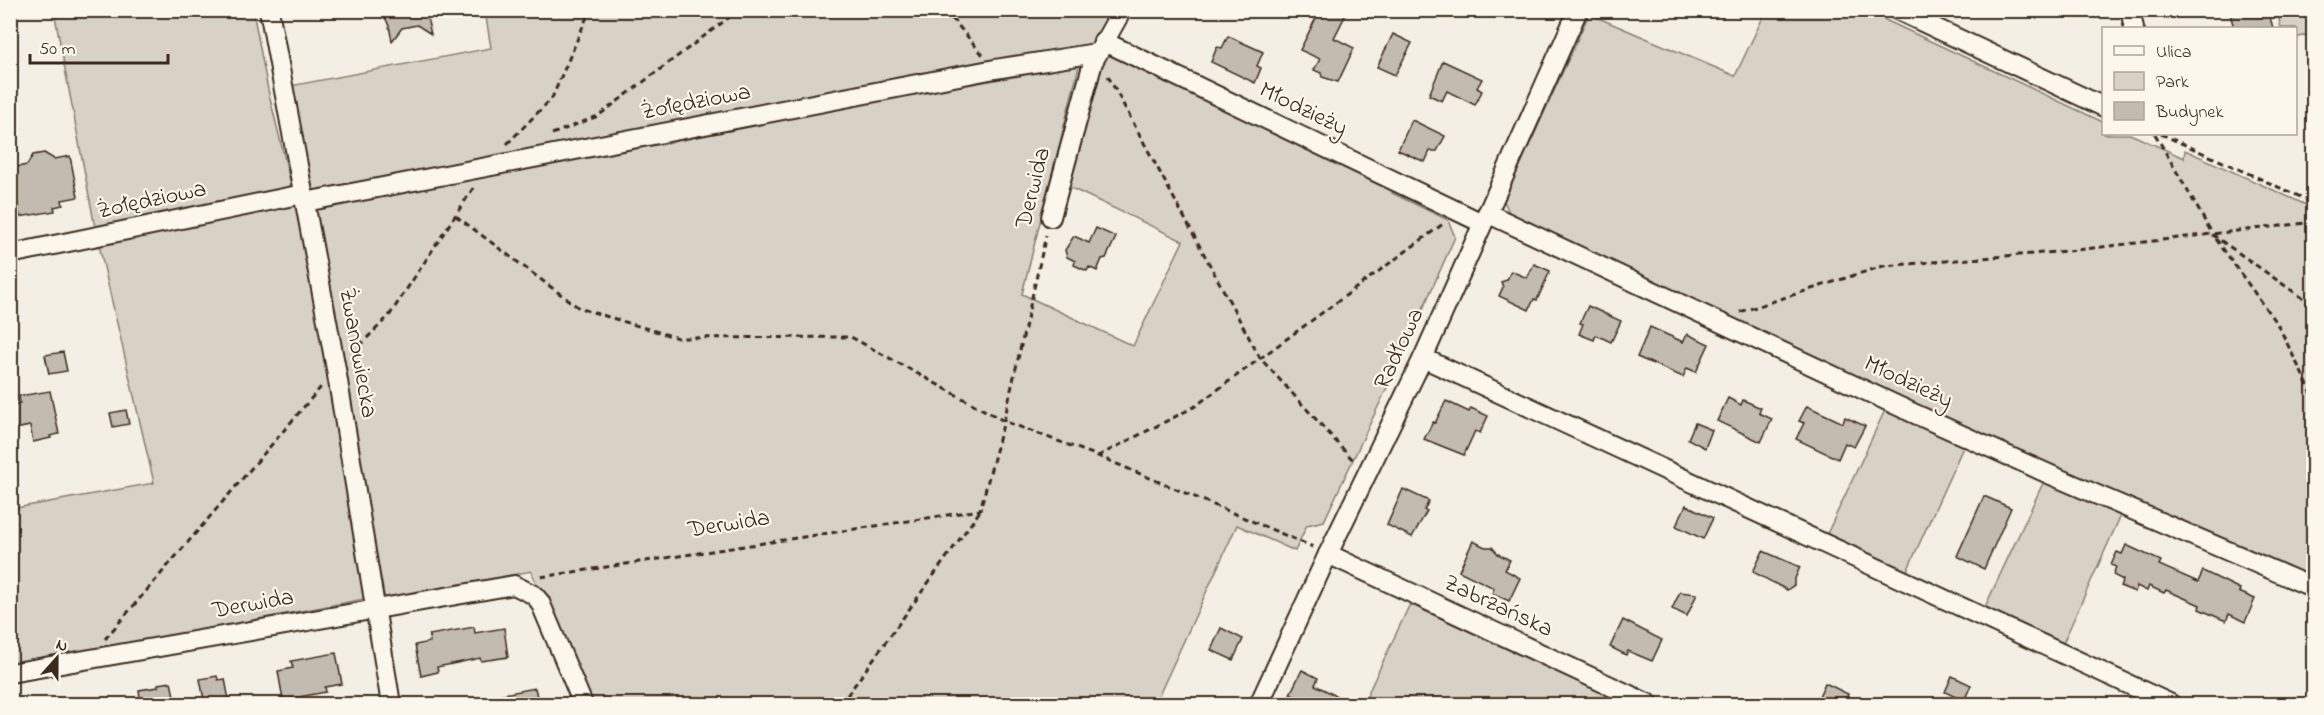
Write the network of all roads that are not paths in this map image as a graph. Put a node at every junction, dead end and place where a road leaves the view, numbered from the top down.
1 (269, 10) edge
2 (1122, 10) edge
3 (1578, 10) edge
4 (1897, 10) edge
5 (2130, 10) edge
6 (2134, 27) edge
7 (1100, 47) junction
8 (2102, 107) edge
9 (304, 198) junction
10 (1051, 217) road end
11 (1485, 218) junction
12 (10, 254) edge
13 (1423, 358) junction
14 (1328, 554) junction
15 (2313, 588) edge
16 (375, 608) junction
17 (10, 673) edge
18 (392, 705) edge
19 (583, 705) edge
20 (1259, 705) edge
21 (1648, 705) edge
22 (2171, 705) edge

1 - 9 street, Żwanowiecka
2 - 7 street, Derwida
3 - 11 street, Radłowa
4 - 8 street
5 - 6 street
7 - 9 street, Żołędziowa
7 - 10 street, Derwida
7 - 11 street, Młodzieży
9 - 12 street, Żołędziowa
9 - 16 street, Żwanowiecka
11 - 13 street, Radłowa
11 - 15 street, Młodzieży
13 - 14 street, Radłowa
13 - 22 street
14 - 20 street, Radłowa
14 - 21 street, Zabrzańska
16 - 17 street, Derwida
16 - 18 street, Żwanowiecka
16 - 19 street, Derwida

